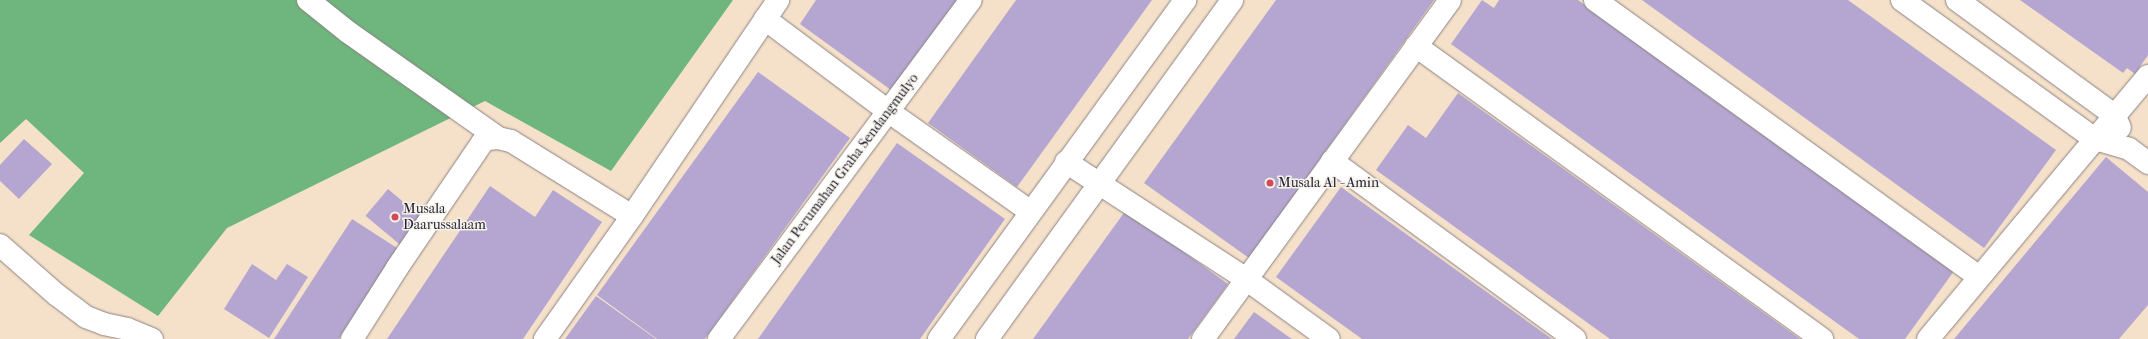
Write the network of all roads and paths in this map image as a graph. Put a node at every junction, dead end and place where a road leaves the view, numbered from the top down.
1 (308, 0) edge
2 (778, 0) edge
3 (971, 0) edge
4 (1185, 0) edge
5 (1232, 0) edge
6 (1450, 0) edge
7 (1595, 0) edge
8 (1902, 0) edge
9 (1957, 0) edge
10 (765, 18) junction
11 (1416, 46) junction
12 (2148, 76) edge
13 (888, 111) junction
14 (2114, 115) junction
15 (498, 138) junction
16 (2094, 139) junction
17 (2129, 149) junction
18 (1332, 161) junction
19 (1066, 162) junction
20 (2148, 162) edge
21 (1100, 184) junction
22 (1030, 211) junction
23 (632, 216) junction
24 (0, 245) edge
25 (1979, 277) junction
26 (1246, 279) junction
27 (123, 334) edge
28 (152, 339) edge
29 (352, 339) edge
30 (545, 339) edge
31 (719, 339) edge
32 (939, 339) edge
33 (987, 339) edge
34 (1203, 339) edge
35 (1329, 339) edge
36 (1575, 339) edge
37 (1822, 339) edge
38 (1928, 339) edge

1 - 15 street
2 - 10 street
3 - 13 street, Jalan Perumahan Graha Sendangmulyo
4 - 19 street
5 - 21 street
6 - 11 street
7 - 25 street
8 - 16 street
9 - 14 street
10 - 13 street
10 - 23 street
11 - 18 street
11 - 37 street
12 - 14 street
13 - 22 street
13 - 31 street, Jalan Perumahan Graha Sendangmulyo
14 - 16 street
14 - 17 street
15 - 23 street
15 - 29 street
16 - 17 street
16 - 25 street
17 - 20 street
18 - 26 street
18 - 36 street
19 - 21 street
19 - 22 street
21 - 26 street
21 - 33 street
22 - 32 street
23 - 30 street
24 - 27 street
25 - 38 street
26 - 34 street
26 - 35 street
27 - 28 street

